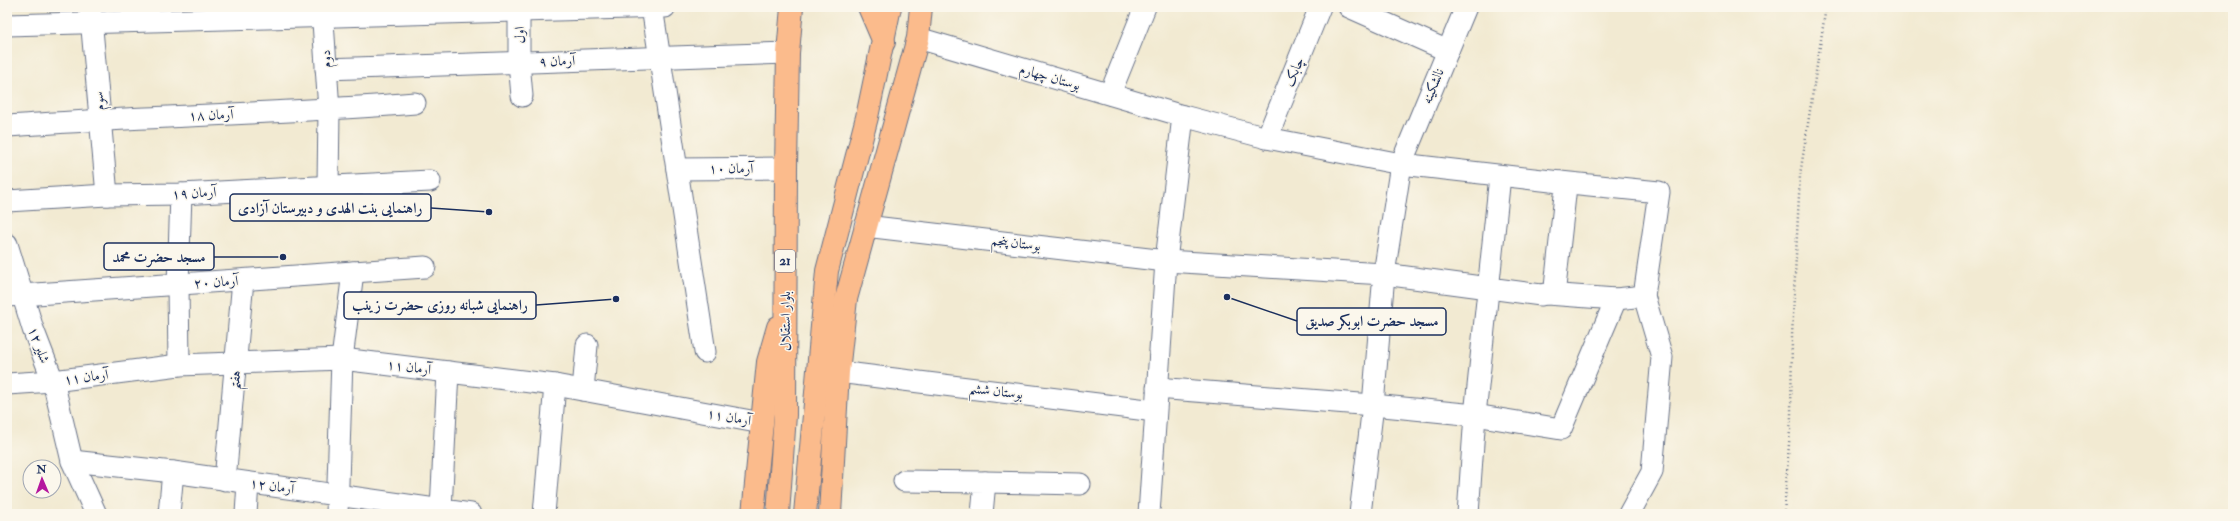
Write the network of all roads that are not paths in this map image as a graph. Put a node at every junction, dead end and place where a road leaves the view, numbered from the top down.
1 (652, 7) edge
2 (665, 7) edge
3 (792, 7) edge
4 (869, 7) edge
5 (890, 7) edge
6 (921, 7) edge
7 (1145, 7) edge
8 (1320, 7) edge
9 (1349, 7) edge
10 (1466, 7) edge
11 (519, 9) edge
12 (322, 12) edge
13 (91, 15) edge
14 (7, 25) edge
15 (918, 38) junction
16 (884, 42) junction
17 (1448, 51) junction
18 (788, 53) junction
19 (660, 58) junction
20 (519, 62) junction
21 (326, 69) junction
22 (1110, 94) junction
23 (522, 96) dead end
24 (415, 103) dead end
25 (329, 110) junction
26 (1183, 116) junction
27 (100, 119) junction
28 (7, 126) edge
29 (1267, 138) junction
30 (1401, 164) junction
31 (786, 168) junction
32 (677, 169) junction
33 (1500, 176) junction
34 (430, 181) dead end
35 (1560, 182) junction
36 (328, 185) junction
37 (181, 194) junction
38 (107, 196) junction
39 (7, 201) edge
40 (865, 226) junction
41 (7, 244) edge
42 (1166, 261) junction
43 (425, 267) dead end
44 (353, 272) junction
45 (1384, 274) junction
46 (243, 280) junction
47 (178, 284) junction
48 (1488, 287) junction
49 (1547, 294) junction
50 (15, 296) edge
51 (1644, 296) junction
52 (1616, 299) junction
53 (784, 303) junction
54 (587, 345) dead end
55 (705, 352) dead end
56 (342, 359) junction
57 (236, 364) junction
58 (179, 365) junction
59 (448, 372) junction
60 (838, 372) junction
61 (53, 381) junction
62 (7, 384) edge
63 (555, 385) junction
64 (1157, 388) junction
65 (583, 390) junction
66 (1373, 405) junction
67 (1155, 411) junction
68 (1475, 415) junction
69 (762, 423) junction
70 (72, 461) junction
71 (172, 472) junction
72 (225, 480) junction
73 (904, 481) dead end
74 (985, 482) junction
75 (248, 483) junction
76 (1080, 484) dead end
77 (338, 505) edge
78 (441, 510) junction
79 (96, 514) edge
80 (169, 514) edge
81 (246, 514) edge
82 (471, 514) edge
83 (544, 514) edge
84 (753, 514) edge
85 (778, 514) edge
86 (805, 514) edge
87 (830, 514) edge
88 (982, 514) edge
89 (1149, 514) edge
90 (1360, 514) edge
91 (1468, 514) edge
92 (1629, 514) edge

1 - 2 street
1 - 11 street
1 - 19 street
3 - 18 main road, بلوار استقلال / 21
4 - 16 main road
5 - 16 main road
6 - 15 main road
7 - 22 street
8 - 29 street, چابک
9 - 17 street
10 - 17 street, نالشکینه
11 - 12 street
11 - 20 street, اول
12 - 13 street
12 - 21 street, دوم
13 - 14 street
13 - 27 street, سوم
15 - 22 street, بوستان چهارم
15 - 40 main road
16 - 86 main road
17 - 30 street, نالشکینه
18 - 19 street, آرمان ۹
18 - 31 main road, بلوار استقلال / 21
19 - 20 street, آرمان ۹
19 - 32 street
20 - 21 street, آرمان ۹
20 - 23 street, اول
21 - 25 street, دوم
22 - 26 street, بوستان چهارم
24 - 25 street, آرمان ۱۸
25 - 27 street, آرمان ۱۸
25 - 36 street, دوم
26 - 29 street, بوستان چهارم
26 - 42 street
27 - 28 street, آرمان ۱۸
27 - 38 street, سوم
29 - 30 street, بوستان چهارم
30 - 33 street, بوستان چهارم
30 - 45 street, نالشکینه
31 - 32 street, آرمان ۱۰
31 - 53 main road, بلوار استقلال / 21
32 - 55 street
33 - 35 street, بوستان چهارم
33 - 48 street
34 - 36 street, آرمان ۱۹
35 - 49 street
35 - 51 street, بوستان چهارم
36 - 37 street, آرمان ۱۹
37 - 38 street, آرمان ۱۹
37 - 47 street
38 - 39 street, آرمان ۱۹
40 - 42 street, بوستان پنجم
40 - 60 main road
41 - 50 street, شلیر ۱۲
42 - 45 street, بوستان پنجم
42 - 64 street
43 - 44 street, آرمان ۲۰
44 - 46 street, آرمان ۲۰
44 - 56 street
45 - 48 street, بوستان پنجم
45 - 66 street, نالشکینه
46 - 47 street, آرمان ۲۰
46 - 57 street, هفتم
47 - 50 street, آرمان ۲۰
47 - 58 street
48 - 49 street, بوستان پنجم
48 - 68 street
49 - 52 street, بوستان پنجم
50 - 61 street, شلیر ۱۲
51 - 52 street, بوستان پنجم
51 - 92 street
52 - 68 street
53 - 69 main road
53 - 85 main road, بلوار استقلال / 21
54 - 65 street
56 - 57 street, آرمان ۱۱
56 - 59 street, آرمان ۱۱
56 - 77 street
57 - 58 street, آرمان ۱۱
57 - 72 street, هفتم
58 - 61 street, آرمان ۱۱
59 - 63 street, آرمان ۱۱
59 - 78 street
60 - 67 street, بوستان ششم
60 - 87 main road
61 - 62 street, آرمان ۱۱
61 - 70 street, شلیر ۱۲
63 - 65 street, آرمان ۱۱
63 - 83 street
64 - 66 street
64 - 67 street
65 - 69 street, آرمان ۱۱
66 - 68 street
66 - 90 street, نالشکینه
67 - 89 street
68 - 91 street
69 - 84 main road
70 - 71 street, آرمان ۱۲
70 - 79 street, شلیر ۱۲
71 - 72 street, آرمان ۱۲
71 - 80 street
72 - 75 street, آرمان ۱۲
73 - 74 street
74 - 76 street
74 - 88 street
75 - 77 street, آرمان ۱۲
75 - 81 street
77 - 78 street, آرمان ۱۲
78 - 82 street, آرمان ۱۲

